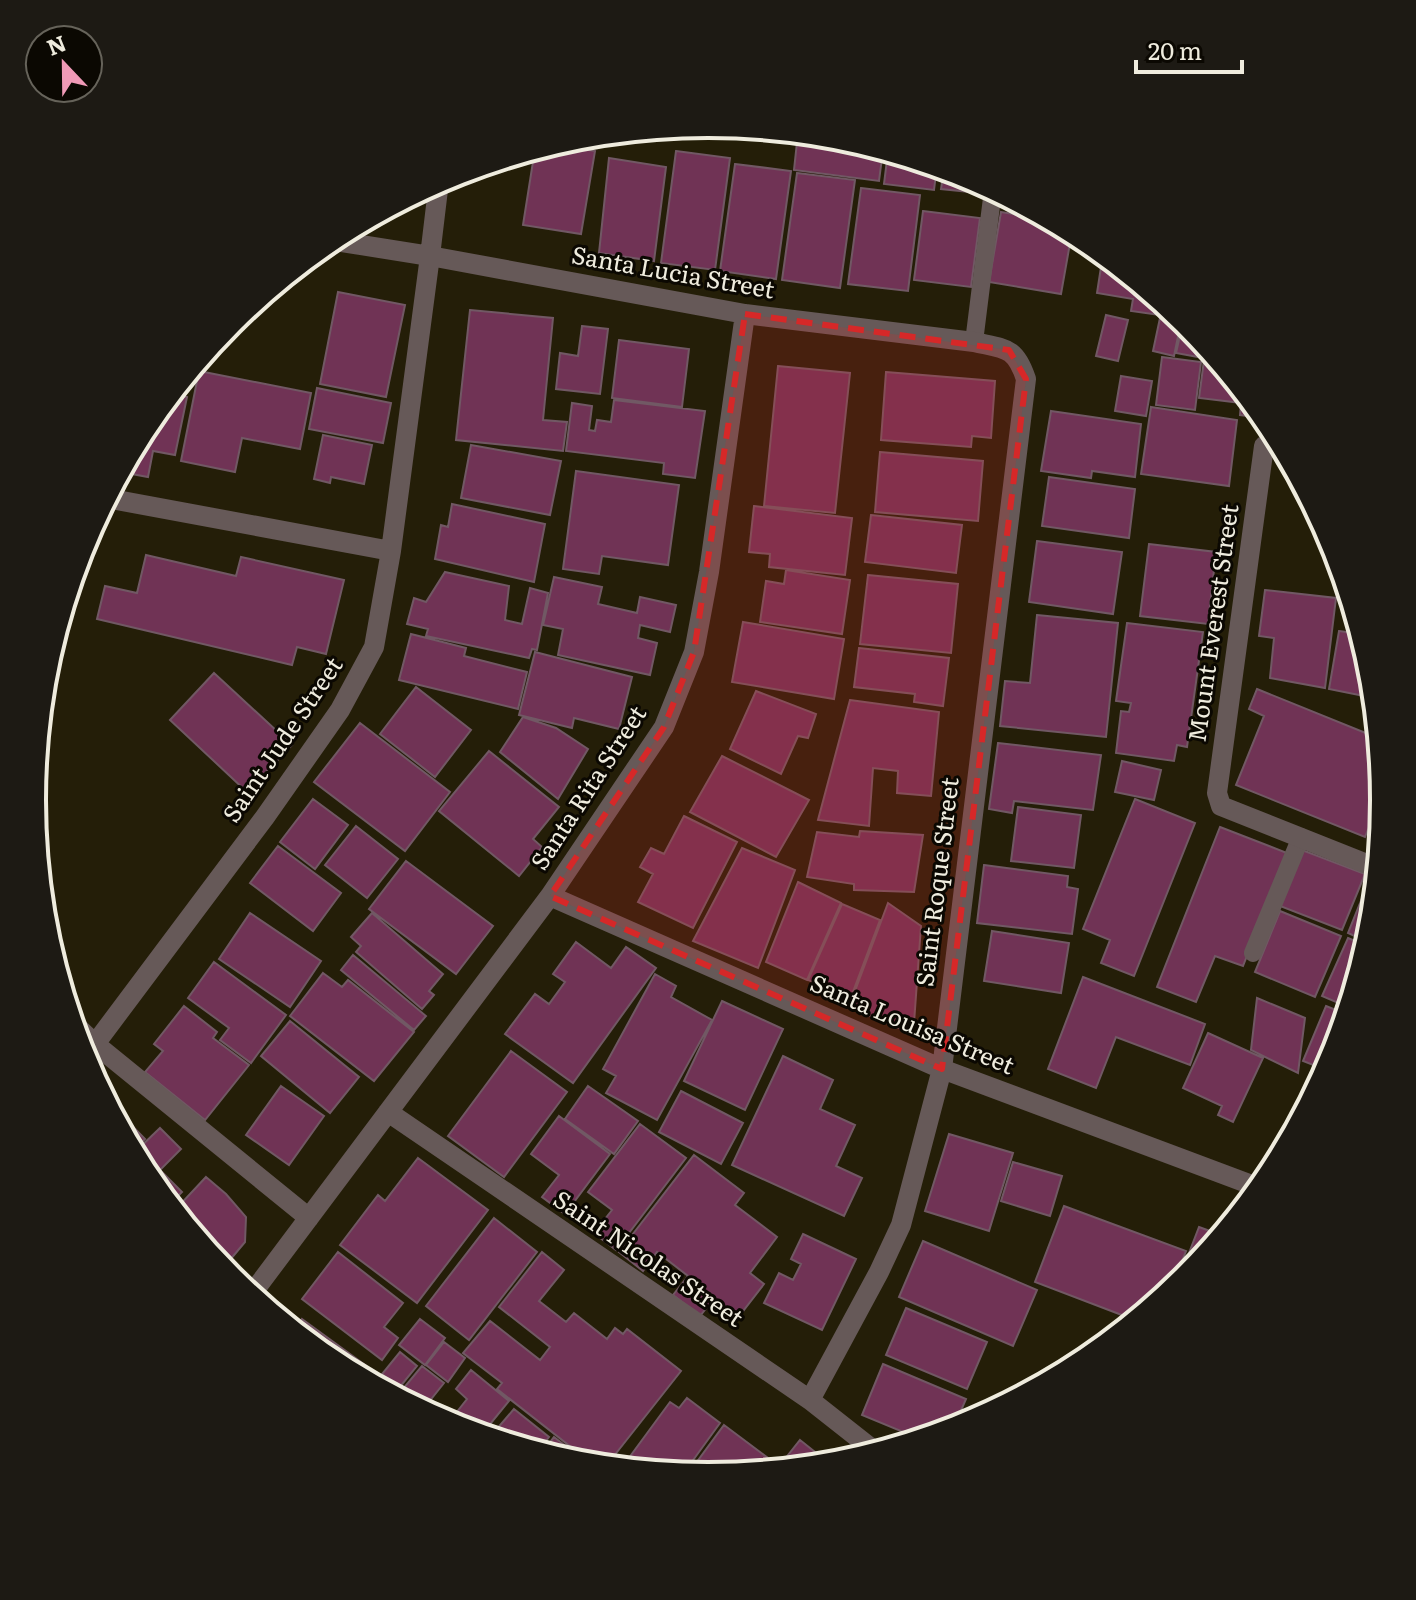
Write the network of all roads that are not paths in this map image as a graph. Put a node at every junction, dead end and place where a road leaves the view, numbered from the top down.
1 (437, 196) edge
2 (992, 202) edge
3 (351, 243) edge
4 (430, 256) junction
5 (745, 314) junction
6 (974, 342) junction
7 (1009, 350) joint
8 (1264, 446) dead end
9 (118, 500) edge
10 (391, 551) junction
11 (1301, 837) junction
12 (1367, 864) edge
13 (550, 896) junction
14 (1253, 953) dead end
15 (91, 1040) edge
16 (95, 1044) junction
17 (942, 1069) junction
18 (388, 1112) junction
19 (1247, 1183) edge
20 (309, 1218) junction
21 (258, 1285) edge
22 (810, 1400) junction
23 (864, 1443) edge

1 - 4 street, Saint Jude Street
2 - 6 lane
3 - 4 street, Santa Lucia Street
4 - 5 street, Santa Lucia Street
4 - 10 street, Saint Jude Street
5 - 6 street, Santa Lucia Street
5 - 13 street, Santa Rita Street
6 - 7 street, Santa Lucia Street
7 - 17 street, Saint Roque Street
8 - 11 street, Mount Everest Street
9 - 10 street
10 - 16 street, Saint Jude Street
11 - 12 street
11 - 14 lane
13 - 17 street, Santa Louisa Street
13 - 18 street, Santa Rita Street
15 - 16 street
16 - 20 street
17 - 19 street, Santa Louisa Street
17 - 22 street, Saint Roque Street
18 - 20 street, Santa Rita Street
18 - 22 street, Saint Nicolas Street
20 - 21 street, Santa Rita Street
22 - 23 street, Saint Nicolas Street

